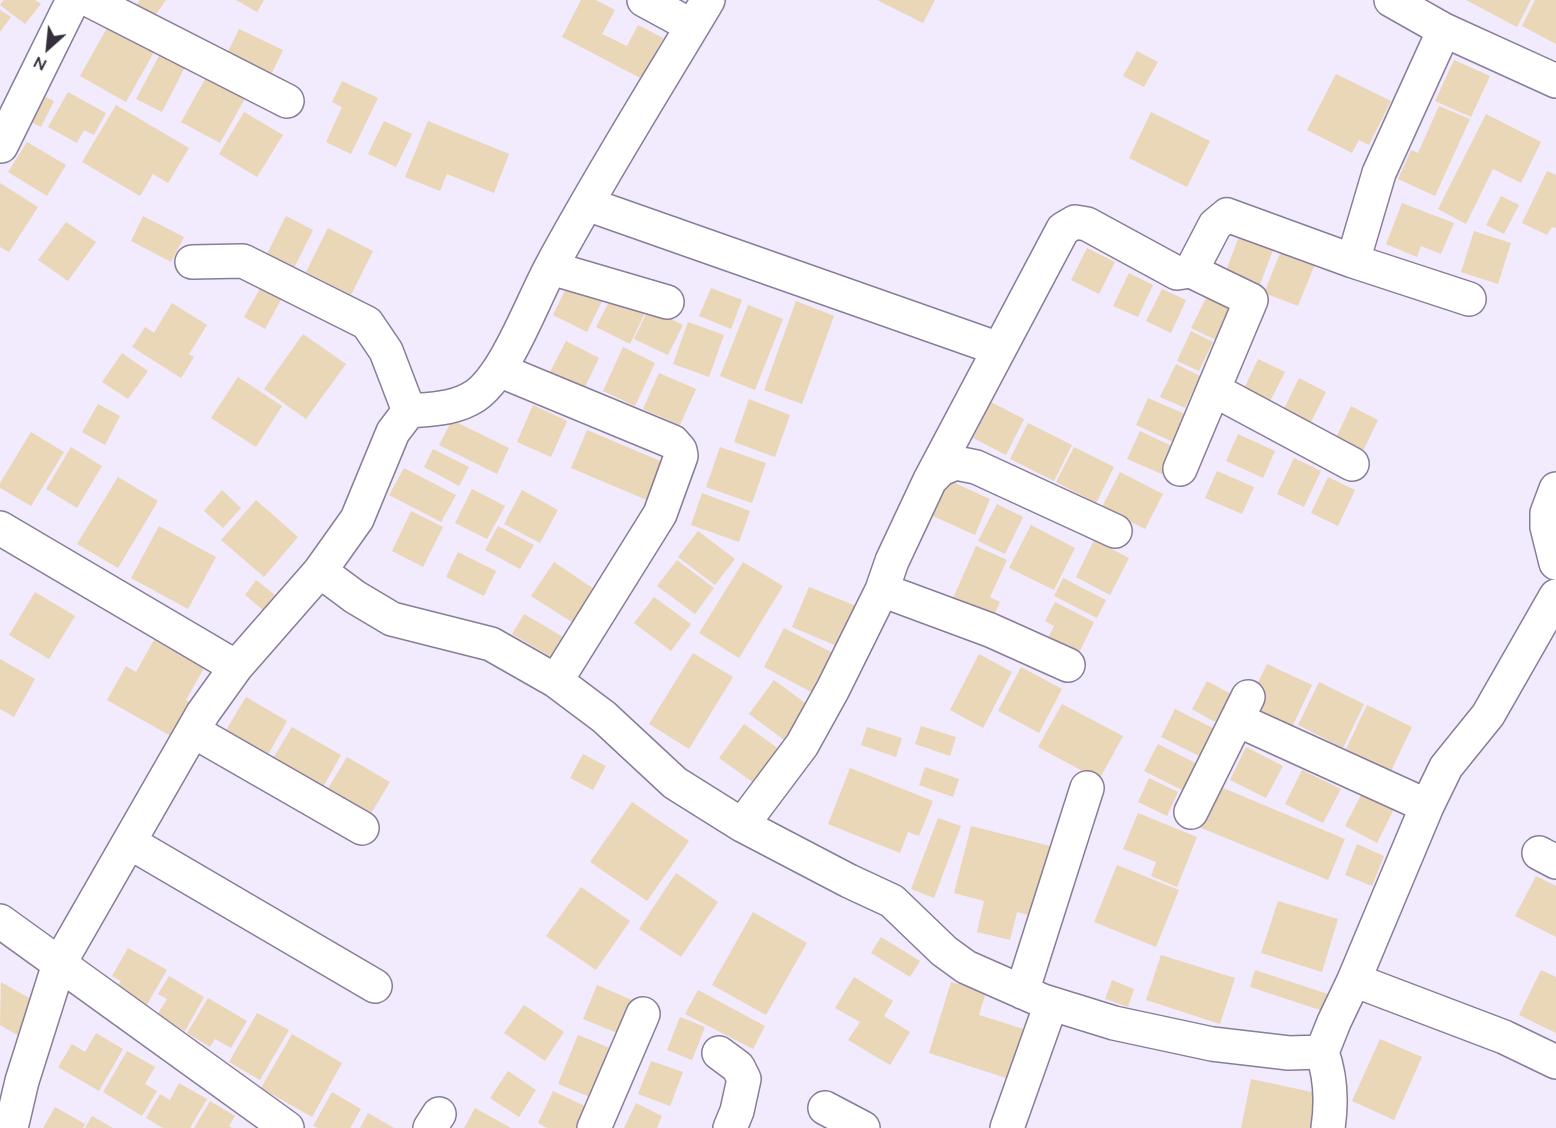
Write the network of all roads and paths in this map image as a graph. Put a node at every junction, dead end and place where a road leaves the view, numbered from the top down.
1 (73, 0) edge
2 (89, 0) edge
3 (644, 0) edge
4 (1391, 0) edge
5 (700, 13) edge
6 (1444, 30) junction
7 (1556, 81) edge
8 (287, 101) dead end
9 (1, 147) edge
10 (587, 204) junction
11 (1353, 261) junction
12 (192, 262) dead end
13 (551, 268) junction
14 (1191, 270) junction
15 (1469, 299) dead end
16 (667, 302) dead end
17 (999, 349) junction
18 (499, 370) junction
19 (1214, 390) junction
20 (410, 411) junction
21 (1352, 464) dead end
22 (1180, 469) dead end
23 (930, 480) junction
24 (1556, 489) edge
25 (0, 528) edge
26 (1114, 531) dead end
27 (1556, 563) edge
28 (320, 571) junction
29 (882, 590) junction
30 (1556, 596) edge
31 (1068, 665) dead end
32 (236, 667) junction
33 (556, 681) junction
34 (193, 731) junction
35 (1087, 788) dead end
36 (1427, 806) junction
37 (1191, 812) dead end
38 (742, 825) junction
39 (362, 828) dead end
40 (129, 842) junction
41 (0, 921) edge
42 (59, 964) junction
43 (1354, 980) junction
44 (375, 986) dead end
45 (1037, 998) junction
46 (643, 1014) dead end
47 (1322, 1052) junction
48 (719, 1053) dead end
49 (1556, 1062) edge
50 (825, 1108) dead end
51 (11, 1128) edge
52 (287, 1128) edge
53 (594, 1128) edge
54 (730, 1128) edge
55 (863, 1128) edge
56 (1007, 1128) edge
57 (1328, 1128) edge

1 - 9 street
2 - 8 street
3 - 5 street
4 - 6 street
5 - 10 street
6 - 7 street
6 - 11 street
10 - 13 street
10 - 17 street
11 - 14 street
11 - 15 street
12 - 20 street
13 - 16 street
13 - 18 street
14 - 17 street
14 - 19 street
17 - 23 street
18 - 20 street
18 - 33 street
19 - 21 street
19 - 22 street
20 - 28 street
23 - 26 street
23 - 29 street
24 - 27 street
25 - 32 street
28 - 32 street
28 - 33 street
29 - 31 street
29 - 38 street
30 - 36 street
32 - 34 street
33 - 38 street
34 - 39 street
34 - 40 street
35 - 45 street
36 - 37 street
36 - 43 street
38 - 45 street
40 - 42 street
40 - 44 street
41 - 42 street
42 - 51 street
42 - 52 street
43 - 47 street
43 - 49 street
45 - 47 street
45 - 56 street
46 - 53 street
47 - 57 street
48 - 54 street
50 - 55 street

